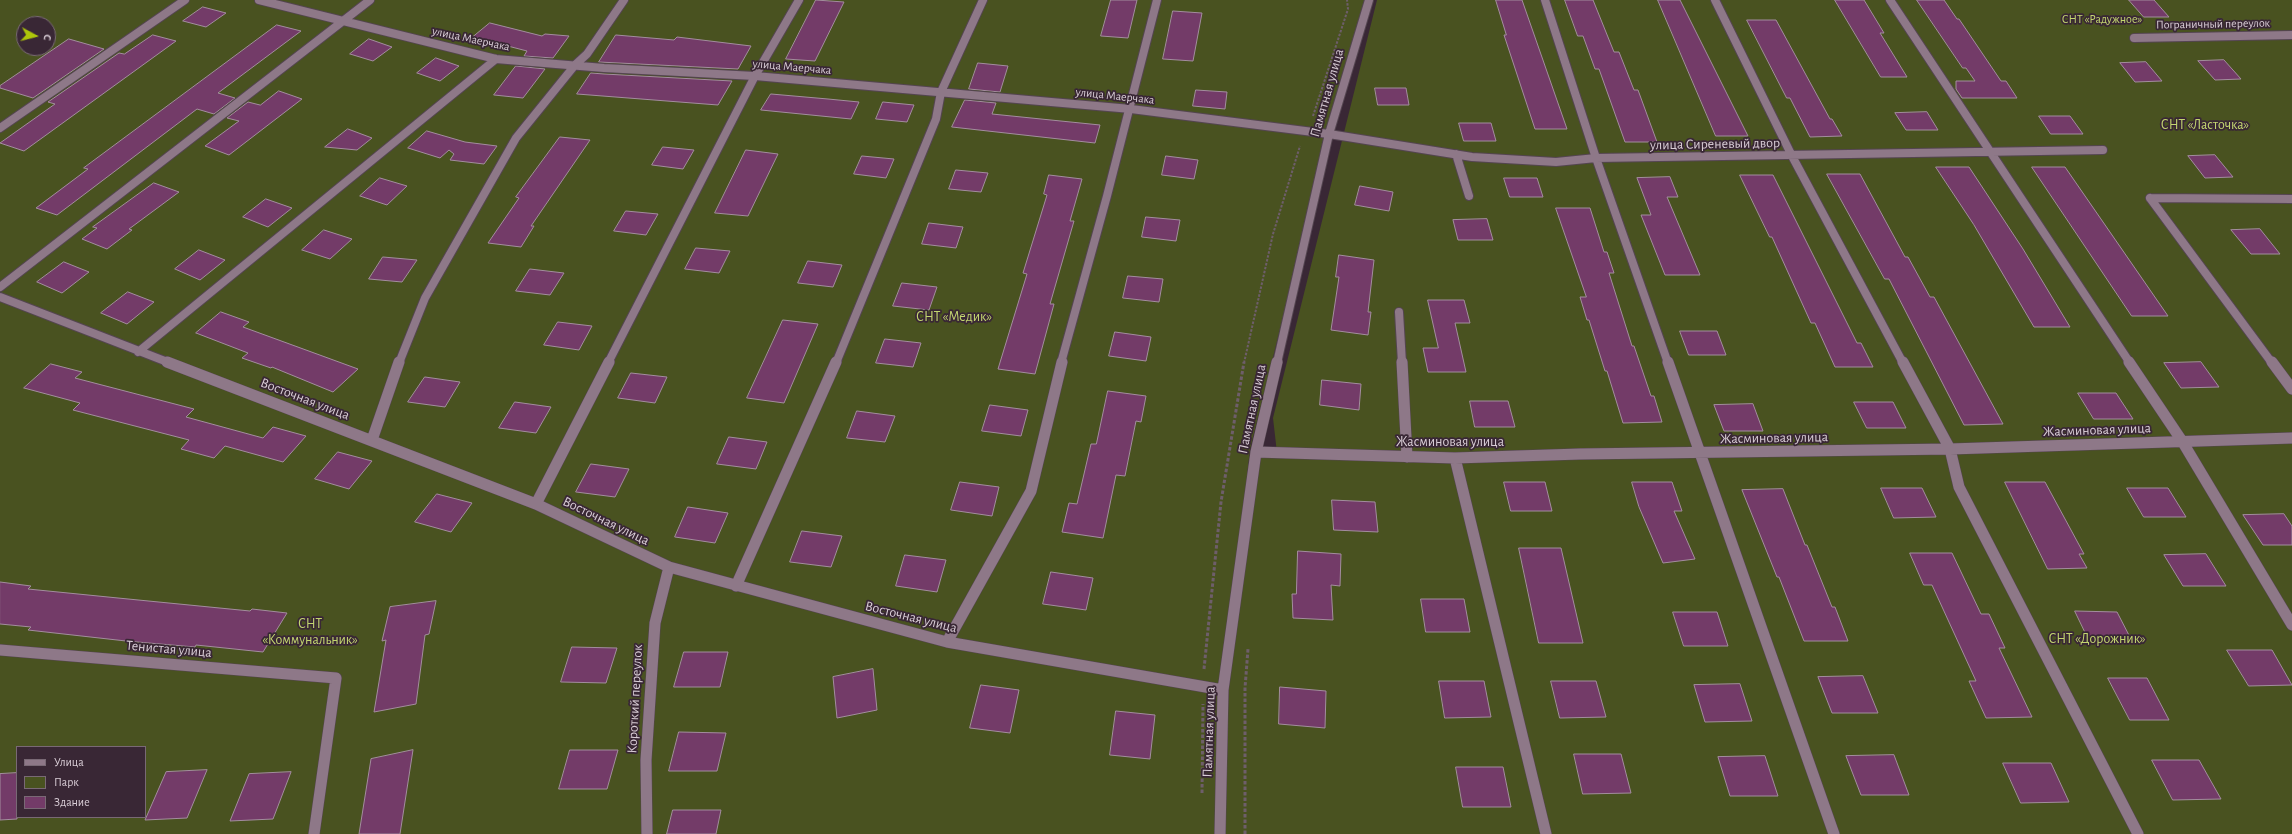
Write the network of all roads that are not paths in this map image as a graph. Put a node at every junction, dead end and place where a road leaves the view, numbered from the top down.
1 (185, 0) edge
2 (259, 0) edge
3 (370, 0) edge
4 (624, 0) edge
5 (799, 0) edge
6 (983, 0) edge
7 (1157, 0) edge
8 (1369, 0) edge
9 (1545, 0) edge
10 (1714, 0) edge
11 (1890, 0) edge
12 (343, 22) junction
13 (2292, 35) edge
14 (2134, 38) dead end
15 (496, 59) junction
16 (574, 65) junction
17 (755, 76) junction
18 (941, 92) junction
19 (1130, 109) junction
20 (0, 128) edge
21 (1329, 134) junction
22 (2104, 150) dead end
23 (1988, 151) junction
24 (1456, 154) junction
25 (1792, 156) junction
26 (1596, 158) junction
27 (1470, 196) dead end
28 (2292, 199) edge
29 (0, 287) edge
30 (0, 297) edge
31 (1399, 312) dead end
32 (138, 352) junction
33 (2292, 389) edge
34 (2292, 438) edge
35 (372, 440) junction
36 (2182, 441) junction
37 (1950, 449) junction
38 (1256, 452) junction
39 (1698, 453) junction
40 (1407, 457) junction
41 (1454, 458) junction
42 (536, 504) junction
43 (669, 567) junction
44 (736, 586) junction
45 (2292, 626) edge
46 (948, 642) junction
47 (0, 650) edge
48 (1223, 690) junction
49 (314, 834) edge
50 (647, 834) edge
51 (1220, 834) edge
52 (1546, 834) edge
53 (1834, 834) edge
54 (2138, 834) edge

1 - 20 street
2 - 12 street, улица Маерчака
3 - 12 street
4 - 16 street
5 - 17 street
6 - 18 street
7 - 19 street
8 - 21 street, Памятная улица
9 - 26 street
10 - 25 street
11 - 23 street
12 - 15 street, улица Маерчака
12 - 29 street
13 - 14 street, Пограничный переулок
15 - 16 street, улица Маерчака
15 - 32 street
16 - 17 street, улица Маерчака
16 - 35 street
17 - 18 street, улица Маерчака
17 - 42 street
18 - 19 street, улица Маерчака
18 - 44 street
19 - 21 street, улица Маерчака
19 - 46 street
21 - 24 street, улица Сиреневый двор
21 - 38 street, Памятная улица
22 - 23 street, улица Сиреневый двор
23 - 25 street, улица Сиреневый двор
23 - 36 street
24 - 26 street, улица Сиреневый двор
24 - 27 street
25 - 26 street, улица Сиреневый двор
25 - 37 street
26 - 39 street
28 - 33 street
30 - 32 street, Восточная улица
31 - 40 street
32 - 35 street, Восточная улица
34 - 36 street, Жасминовая улица
35 - 42 street, Восточная улица
36 - 37 street, Жасминовая улица
36 - 45 street
37 - 39 street, Жасминовая улица
37 - 54 street
38 - 40 street, Жасминовая улица
38 - 48 street, Памятная улица
39 - 41 street, Жасминовая улица
39 - 53 street
40 - 41 street, Жасминовая улица
41 - 52 street
42 - 43 street, Восточная улица
43 - 44 street, Восточная улица
43 - 50 street, Короткий переулок
44 - 46 street, Восточная улица
46 - 48 street, Восточная улица
47 - 49 street, Тенистая улица
48 - 51 street, Памятная улица

